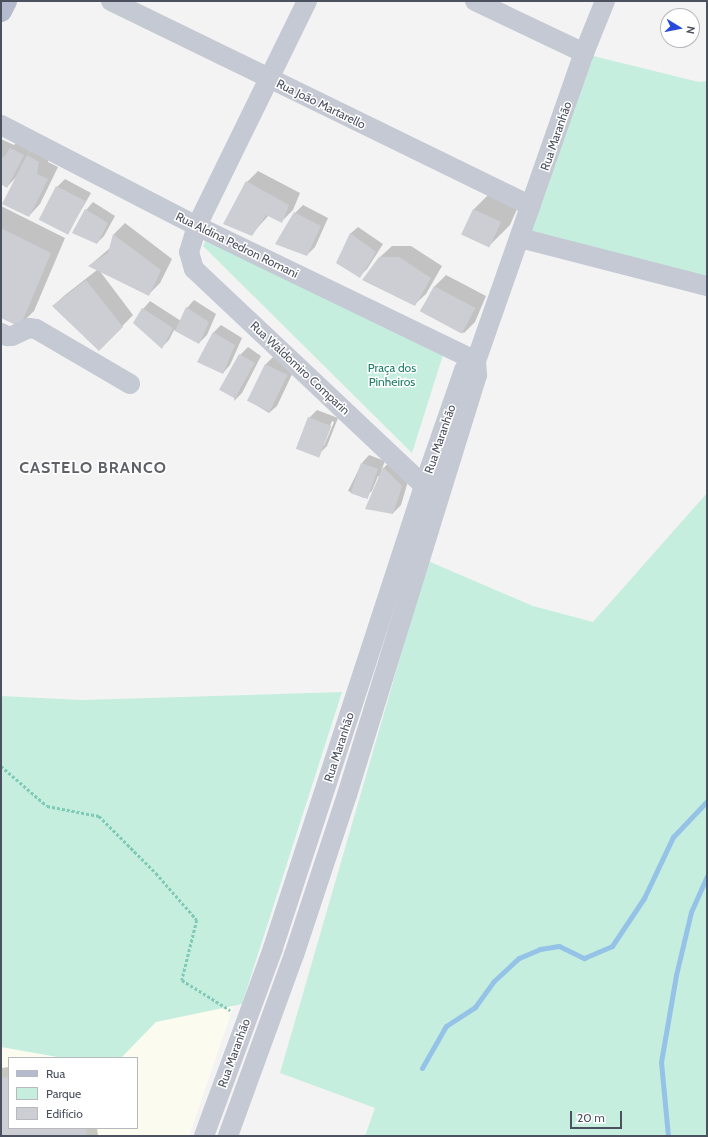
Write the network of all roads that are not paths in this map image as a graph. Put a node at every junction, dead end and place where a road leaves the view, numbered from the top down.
1 (6, 1) edge
2 (111, 1) edge
3 (307, 1) edge
4 (475, 1) edge
5 (605, 1) edge
6 (1, 11) edge
7 (584, 53) junction
8 (269, 79) junction
9 (1, 125) edge
10 (531, 206) junction
11 (197, 226) junction
12 (520, 238) junction
13 (707, 286) edge
14 (1, 333) edge
15 (476, 361) junction
16 (130, 384) dead end
17 (424, 485) junction
18 (438, 499) junction
19 (398, 564) junction
20 (417, 571) junction
21 (325, 789) junction
22 (347, 795) junction
23 (273, 948) junction
24 (294, 955) junction
25 (218, 1099) junction
26 (239, 1106) junction
27 (204, 1136) edge
28 (228, 1136) edge

1 - 6 main road
2 - 8 street, Rua João Martarello
3 - 8 street, Rua Waldomiro Comparin
4 - 7 street
5 - 7 street, Rua Maranhão
7 - 10 street, Rua Maranhão
8 - 10 street, Rua João Martarello
8 - 11 street, Rua Waldomiro Comparin
9 - 11 street, Rua Aldina Pedron Romani
10 - 12 street, Rua Maranhão
11 - 15 street, Rua Aldina Pedron Romani
11 - 17 street, Rua Waldomiro Comparin
12 - 13 street
12 - 15 street, Rua Maranhão
14 - 16 street
15 - 17 street, Rua Maranhão
15 - 18 street, Rua Maranhão
17 - 18 street, Rua Waldomiro Comparin
17 - 19 street, Rua Maranhão
18 - 20 street, Rua Maranhão
19 - 20 street
19 - 21 street, Rua Maranhão
20 - 22 street, Rua Maranhão
21 - 22 street
21 - 23 street, Rua Maranhão
22 - 24 street, Rua Maranhão
23 - 24 street
23 - 25 street, Rua Maranhão
24 - 26 street, Rua Maranhão
25 - 26 street
25 - 27 street, Rua Maranhão
26 - 28 street, Rua Maranhão

